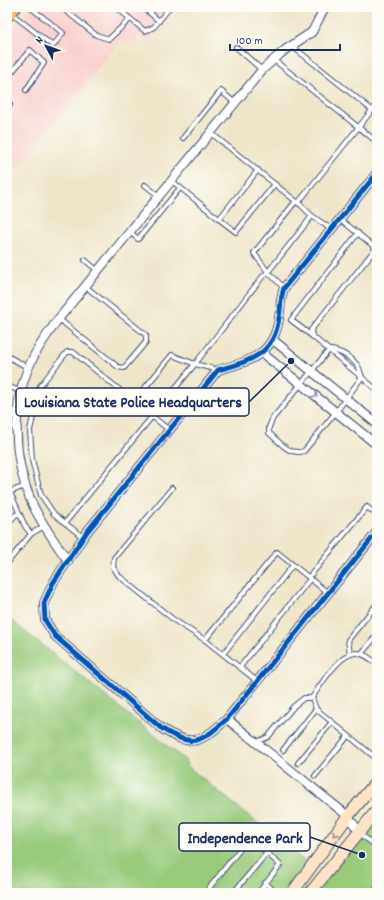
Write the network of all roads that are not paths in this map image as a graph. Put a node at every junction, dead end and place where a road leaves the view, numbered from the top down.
1 (30, 7) edge
2 (61, 7) edge
3 (116, 7) edge
4 (142, 7) edge
5 (155, 7) edge
6 (170, 7) edge
7 (325, 7) edge
8 (10, 11) edge
9 (150, 13) junction
10 (130, 19) junction
11 (159, 21) junction
12 (292, 45) junction
13 (236, 47) dead end
14 (274, 59) junction
15 (262, 70) junction
16 (7, 78) edge
17 (26, 90) dead end
18 (235, 102) junction
19 (377, 104) edge
20 (372, 110) junction
21 (359, 127) junction
22 (211, 133) junction
23 (183, 138) dead end
24 (377, 142) edge
25 (258, 170) junction
26 (377, 173) edge
27 (172, 181) junction
28 (275, 184) junction
29 (145, 185) dead end
30 (180, 188) junction
31 (160, 196) junction
32 (297, 202) junction
33 (312, 216) junction
34 (219, 219) junction
35 (340, 219) junction
36 (331, 230) junction
37 (130, 232) junction
38 (358, 233) junction
39 (377, 248) edge
40 (85, 260) dead end
41 (98, 271) junction
42 (268, 272) junction
43 (85, 286) junction
44 (284, 288) junction
45 (59, 319) junction
46 (312, 336) junction
47 (273, 340) junction
48 (329, 350) junction
49 (262, 353) junction
50 (7, 356) edge
51 (195, 364) junction
52 (29, 369) junction
53 (218, 370) junction
54 (311, 371) junction
55 (362, 377) junction
56 (301, 384) junction
57 (7, 386) edge
58 (377, 390) edge
59 (20, 391) junction
60 (346, 399) junction
61 (134, 401) junction
62 (336, 412) junction
63 (152, 416) junction
64 (7, 424) edge
65 (377, 424) edge
66 (16, 429) junction
67 (170, 430) junction
68 (377, 445) edge
69 (26, 486) junction
70 (172, 488) dead end
71 (8, 492) edge
72 (19, 514) junction
73 (377, 515) edge
74 (65, 522) junction
75 (45, 525) junction
76 (7, 526) edge
77 (377, 532) edge
78 (31, 534) junction
79 (84, 538) junction
80 (68, 561) junction
81 (7, 563) edge
82 (293, 565) junction
83 (310, 578) junction
84 (328, 593) junction
85 (377, 604) edge
86 (377, 635) edge
87 (205, 640) junction
88 (223, 654) junction
89 (350, 654) junction
90 (361, 654) junction
91 (377, 664) edge
92 (240, 667) junction
93 (257, 681) junction
94 (312, 698) junction
95 (316, 710) junction
96 (227, 719) junction
97 (332, 722) junction
98 (348, 736) junction
99 (257, 743) junction
100 (283, 750) dead end
101 (377, 759) edge
102 (298, 763) dead end
103 (315, 776) dead end
104 (377, 781) edge
105 (377, 810) edge
106 (348, 816) junction
107 (359, 832) junction
108 (377, 847) edge
109 (267, 853) junction
110 (265, 884) junction
111 (377, 888) edge
112 (206, 893) edge
113 (233, 893) edge
114 (258, 893) edge
115 (277, 893) edge
116 (292, 893) edge
117 (310, 893) edge
118 (373, 893) edge

1 - 8 lane
2 - 10 lane
3 - 10 lane
4 - 9 lane
5 - 9 lane
6 - 11 lane
7 - 12 street
9 - 11 lane
10 - 11 lane
12 - 14 street
12 - 20 lane
13 - 15 lane
14 - 15 street
14 - 21 lane
15 - 18 street
16 - 17 lane
18 - 22 street
18 - 23 lane
19 - 20 lane
20 - 21 lane
21 - 24 lane
21 - 32 lane
22 - 25 lane
22 - 27 street
25 - 28 lane
25 - 34 lane
26 - 35 street
27 - 30 lane
27 - 31 street
28 - 32 lane
28 - 34 lane
29 - 31 lane
30 - 34 lane
30 - 37 lane
31 - 37 street
32 - 33 lane
32 - 42 lane
33 - 36 lane
33 - 42 lane
35 - 36 street
35 - 38 lane
36 - 44 street
37 - 41 street
38 - 39 lane
38 - 46 lane
39 - 46 lane
40 - 41 lane
41 - 43 street
42 - 44 lane
42 - 51 lane
43 - 45 street
43 - 45 lane
44 - 47 street
45 - 52 street
46 - 48 lane
47 - 49 street
47 - 54 street
48 - 54 lane
48 - 55 lane
48 - 55 lane
49 - 53 street
49 - 56 street
50 - 52 lane
51 - 53 lane
51 - 61 lane
51 - 63 lane
52 - 59 street
53 - 67 street
54 - 56 lane
54 - 60 street
55 - 58 lane
55 - 60 lane
56 -> 62 street
56 - 62 lane
57 - 59 lane
59 - 66 street
60 - 62 lane
60 - 65 street
61 - 63 lane
61 - 74 lane
62 - 68 street
63 - 67 lane
63 - 74 lane
64 - 66 lane
66 - 69 street
67 - 79 street
69 - 71 lane
69 - 75 street
70 - 87 lane
71 - 72 lane
72 - 76 lane
72 - 78 lane
73 - 83 lane
74 - 79 lane
75 - 78 lane
75 - 80 street
77 - 84 street
78 - 81 lane
79 - 80 street
80 - 96 street
82 - 83 lane
82 - 87 lane
82 - 88 lane
83 - 84 lane
83 - 92 lane
84 - 93 street
85 - 89 lane
86 - 90 lane
87 - 88 lane
88 - 92 lane
89 - 90 lane
89 - 94 lane
90 - 91 lane
92 - 93 lane
93 - 96 street
94 - 95 lane
94 - 99 lane
95 - 97 lane
95 - 100 lane
96 - 99 street
97 - 98 lane
97 - 102 lane
98 - 101 lane
98 - 103 lane
99 - 106 street
104 - 106 main road
105 - 107 main road
106 - 107 street
106 -> 116 main road
107 - 108 lane
107 - 117 main road
109 - 110 lane
109 - 112 lane
109 - 113 lane
110 - 114 lane
110 - 115 lane
111 - 118 lane

